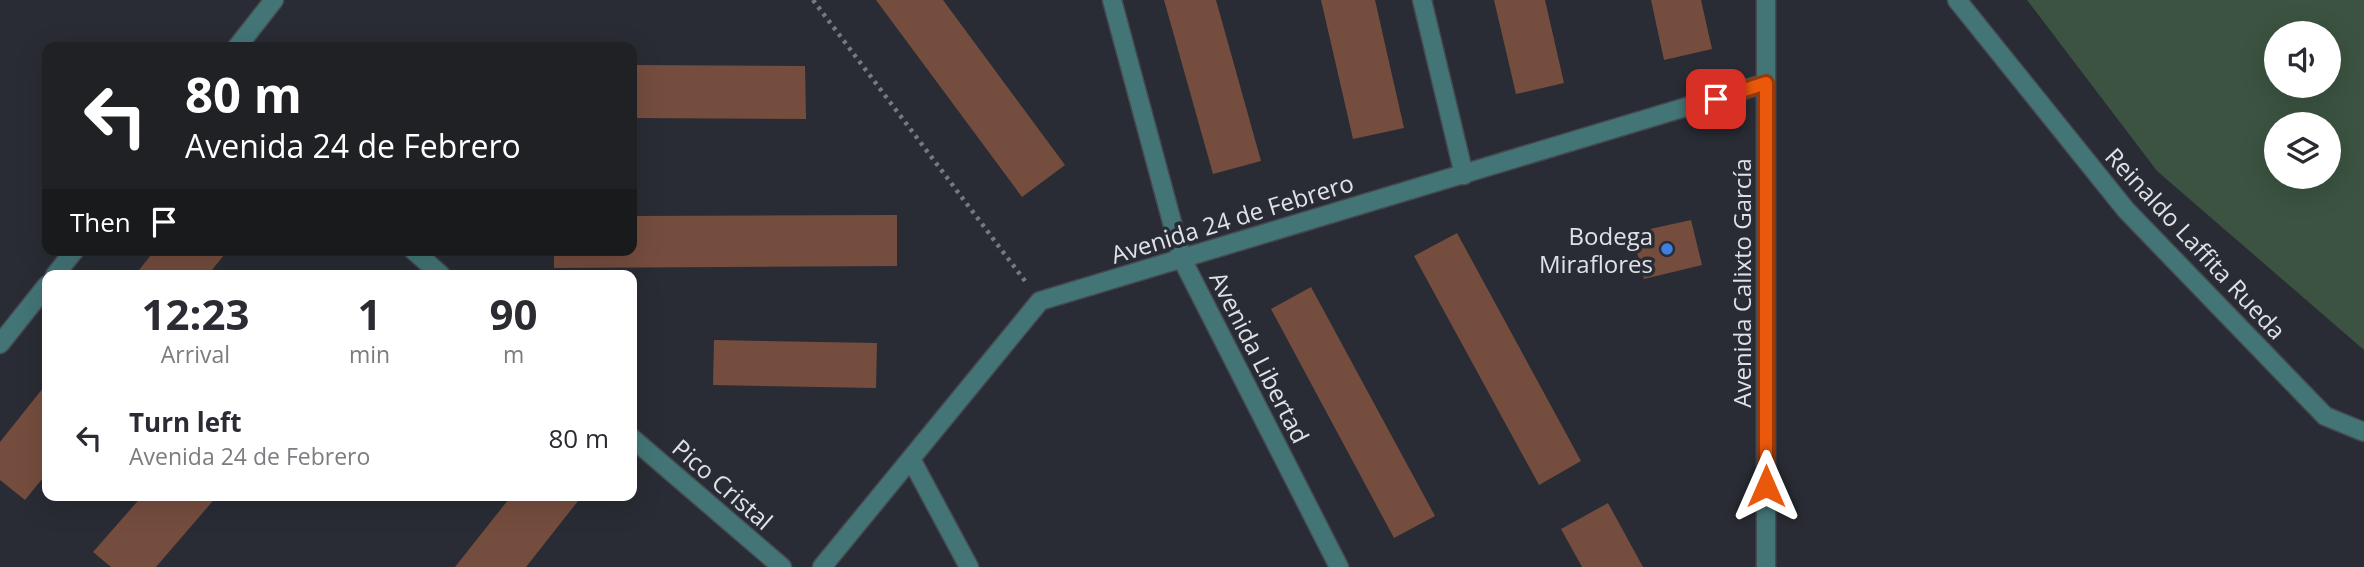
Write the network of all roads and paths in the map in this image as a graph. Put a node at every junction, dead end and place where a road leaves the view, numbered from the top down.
1 (274, 0) edge
2 (813, 0) edge
3 (1112, 0) edge
4 (1422, 0) edge
5 (1766, 0) edge
6 (1956, 0) edge
7 (241, 42) edge
8 (1766, 83) junction
9 (1464, 174) junction
10 (70, 256) edge
11 (420, 256) edge
12 (1182, 259) junction
13 (59, 270) edge
14 (435, 270) edge
15 (42, 291) edge
16 (1040, 301) junction
17 (0, 344) edge
18 (2364, 432) edge
19 (637, 442) edge
20 (911, 459) junction
21 (782, 567) edge
22 (822, 567) edge
23 (969, 567) edge
24 (1339, 567) edge
25 (1766, 567) edge

1 - 7 street
2 - 16 path
3 - 12 street, Avenida Libertad
4 - 9 street
5 - 8 street, Avenida Calixto García
6 - 18 street, Reinaldo Laffita Rueda
8 - 9 street, Avenida 24 de Febrero
8 - 25 street, Avenida Calixto García
9 - 12 street, Avenida 24 de Febrero
10 - 13 street
11 - 14 street
12 - 16 street, Avenida 24 de Febrero
12 - 24 street, Avenida Libertad
15 - 17 street
16 - 20 street
19 - 21 street, Pico Cristal
20 - 22 street
20 - 23 street

